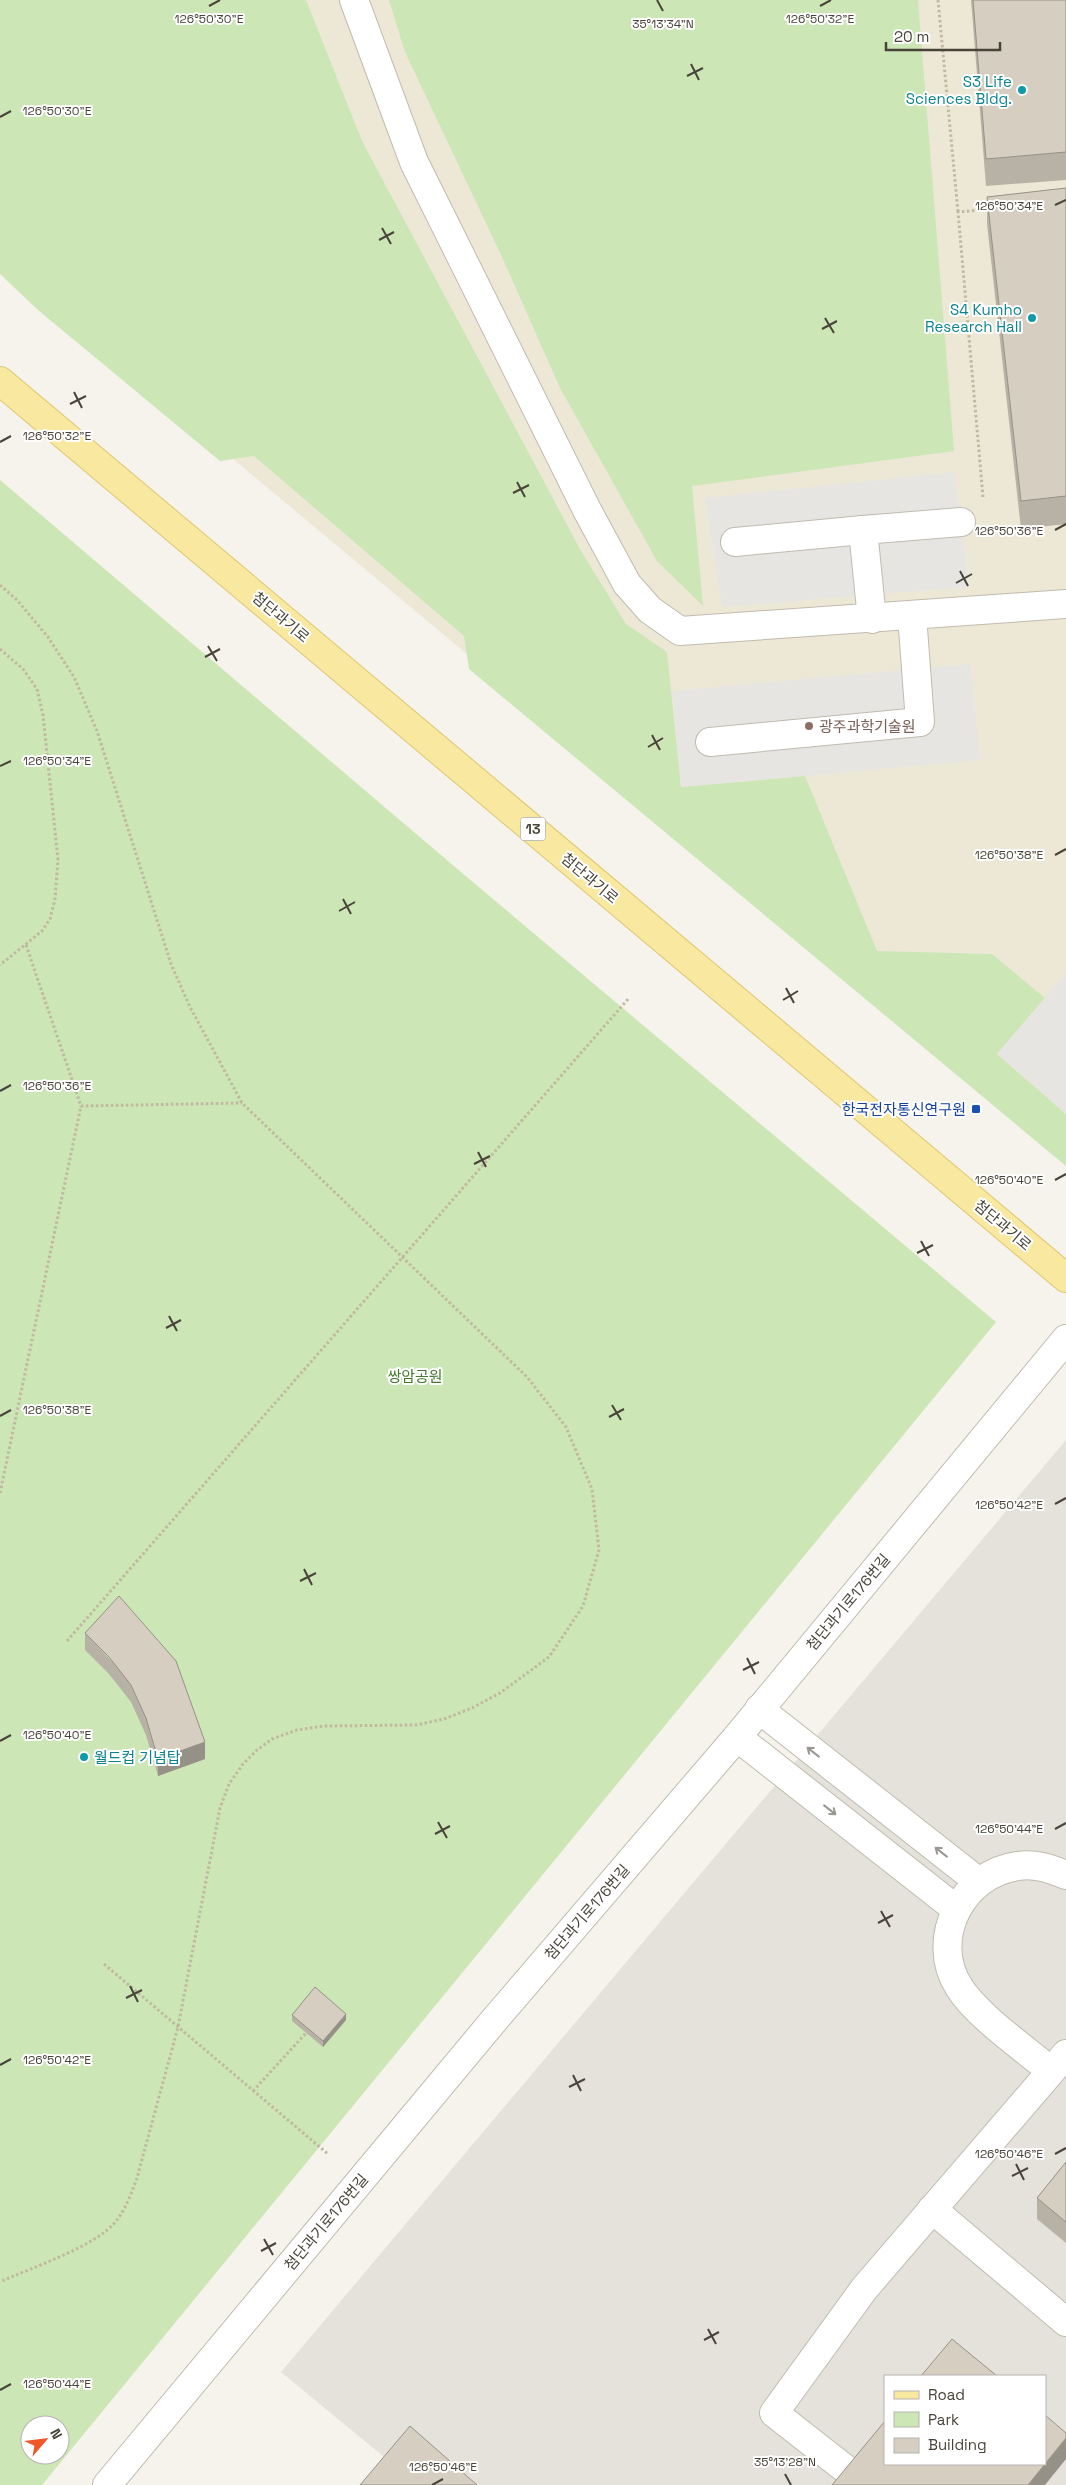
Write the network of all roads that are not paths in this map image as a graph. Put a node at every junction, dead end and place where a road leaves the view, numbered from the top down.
1 (354, 0) edge
2 (0, 381) edge
3 (961, 522) road end
4 (863, 530) junction
5 (735, 542) dead end
6 (1066, 604) edge
7 (912, 615) junction
8 (872, 619) junction
9 (710, 742) dead end
10 (1066, 1278) edge
11 (1066, 1339) edge
12 (759, 1710) junction
13 (737, 1737) junction
14 (1066, 1875) edge
15 (979, 1882) junction
16 (956, 1909) junction
17 (1059, 2062) edge
18 (932, 2210) junction
19 (1066, 2322) edge
20 (107, 2485) edge
21 (866, 2485) edge

1 - 8 street
2 - 10 main road, 첨단과기로 / 13
3 - 4 street
4 - 5 street
4 - 8 street
6 - 7 street
7 - 8 street
7 - 9 street
11 - 12 street, 첨단과기로176번길
12 - 13 street, 첨단과기로176번길
15 -> 12 street
13 -> 16 street
13 - 20 street, 첨단과기로176번길
14 - 15 street
15 - 16 street
16 - 17 street
17 - 18 street
18 - 19 street
18 - 21 street

